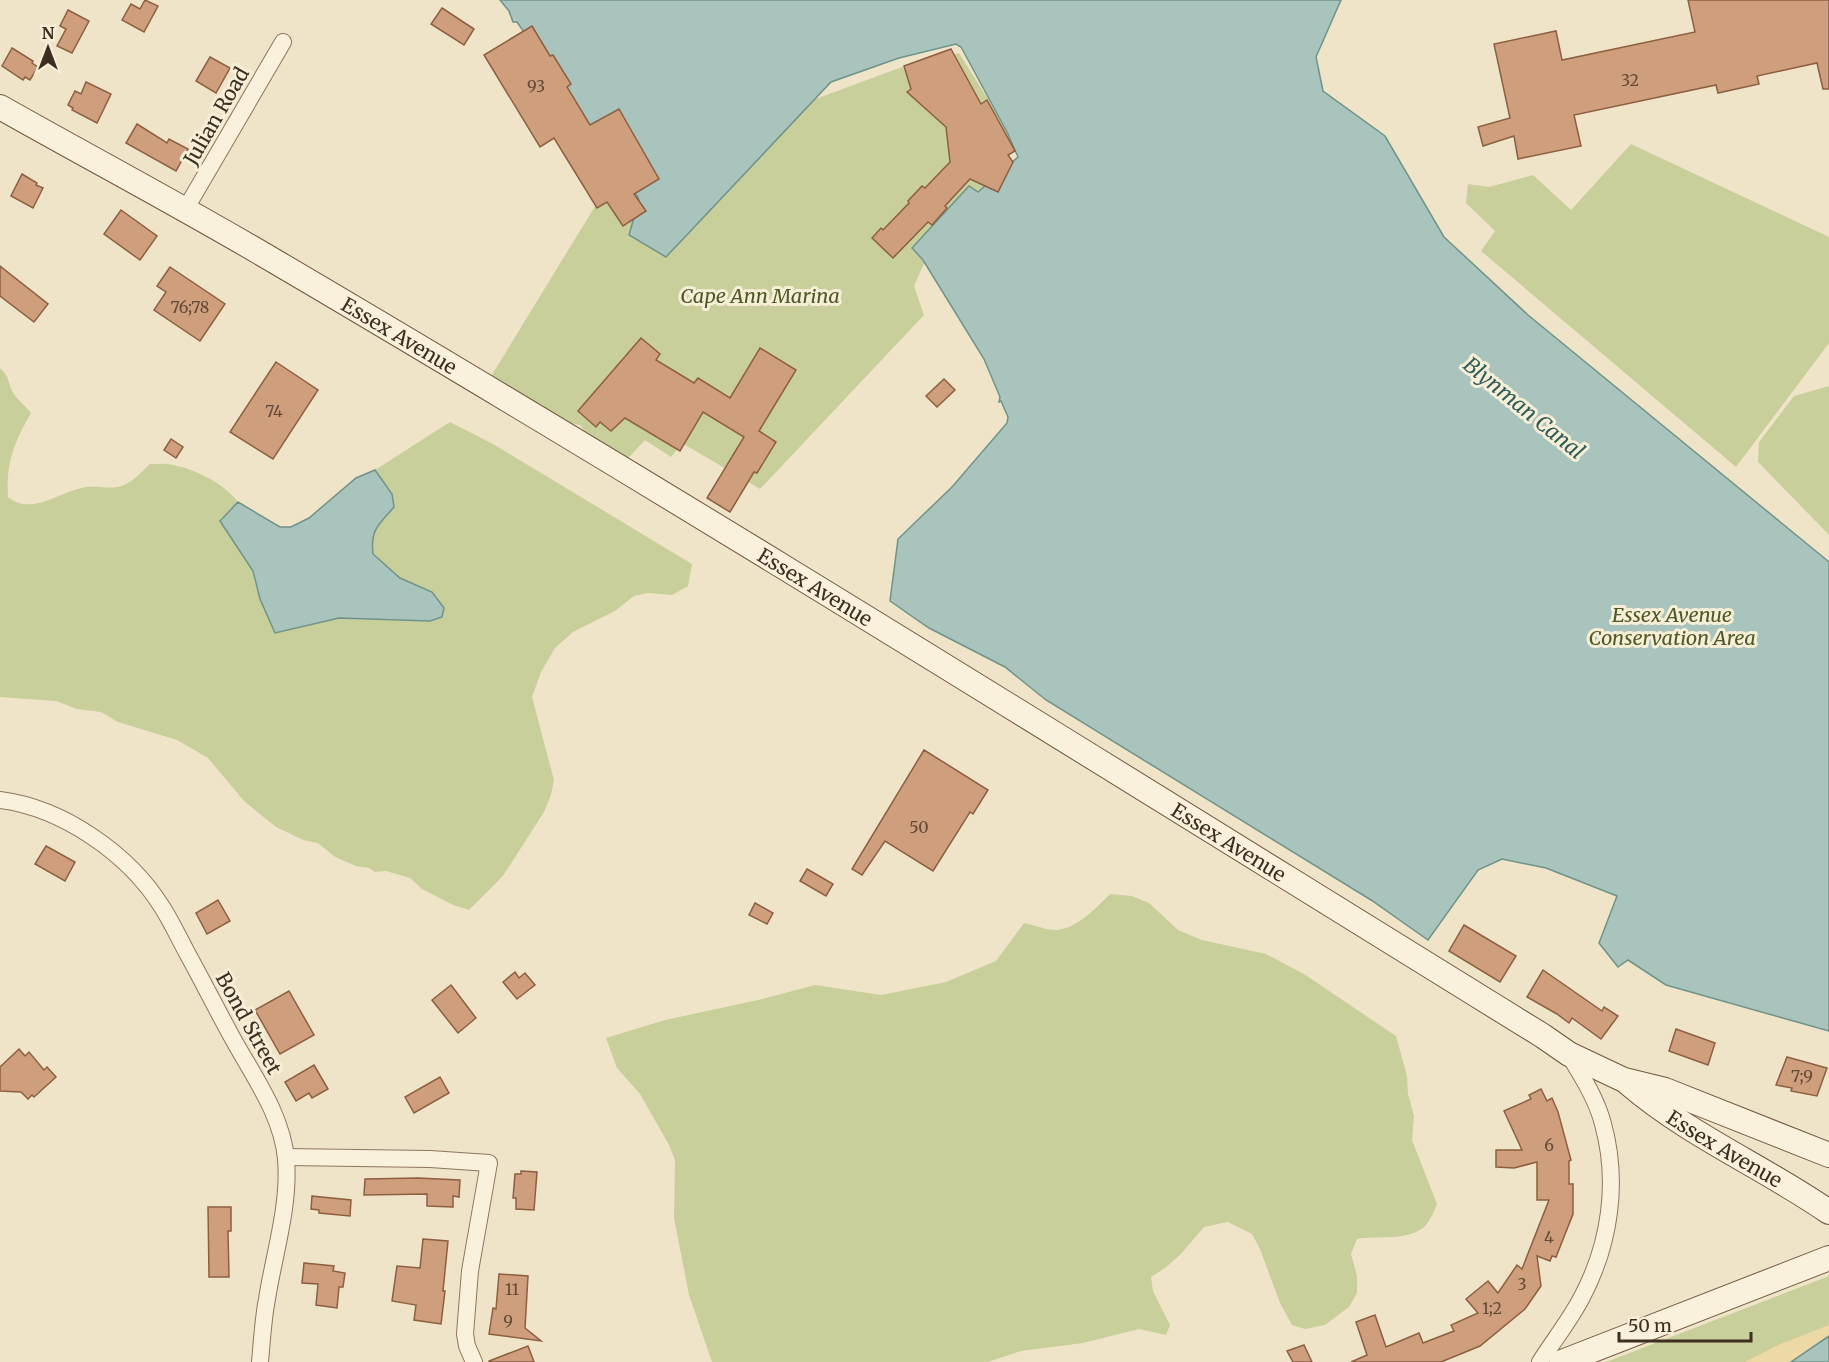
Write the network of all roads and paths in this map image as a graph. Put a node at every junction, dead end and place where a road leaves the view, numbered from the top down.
1 (283, 42) dead end
2 (0, 107) edge
3 (185, 210) junction
4 (0, 800) edge
5 (1569, 1054) junction
6 (1624, 1080) junction
7 (1829, 1155) edge
8 (286, 1157) junction
9 (1829, 1212) edge
10 (1829, 1258) edge
11 (260, 1362) edge
12 (474, 1362) edge
13 (1540, 1362) edge
14 (1562, 1362) edge

1 - 3 street, Julian Road
2 - 3 street, Essex Avenue
3 - 5 street, Essex Avenue
4 - 8 street, Bond Street
5 - 6 street, Essex Avenue
5 - 13 street
6 - 7 street, Essex Avenue
6 - 9 street, Essex Avenue
8 - 11 street, Bond Street
8 - 12 street
10 - 14 street

